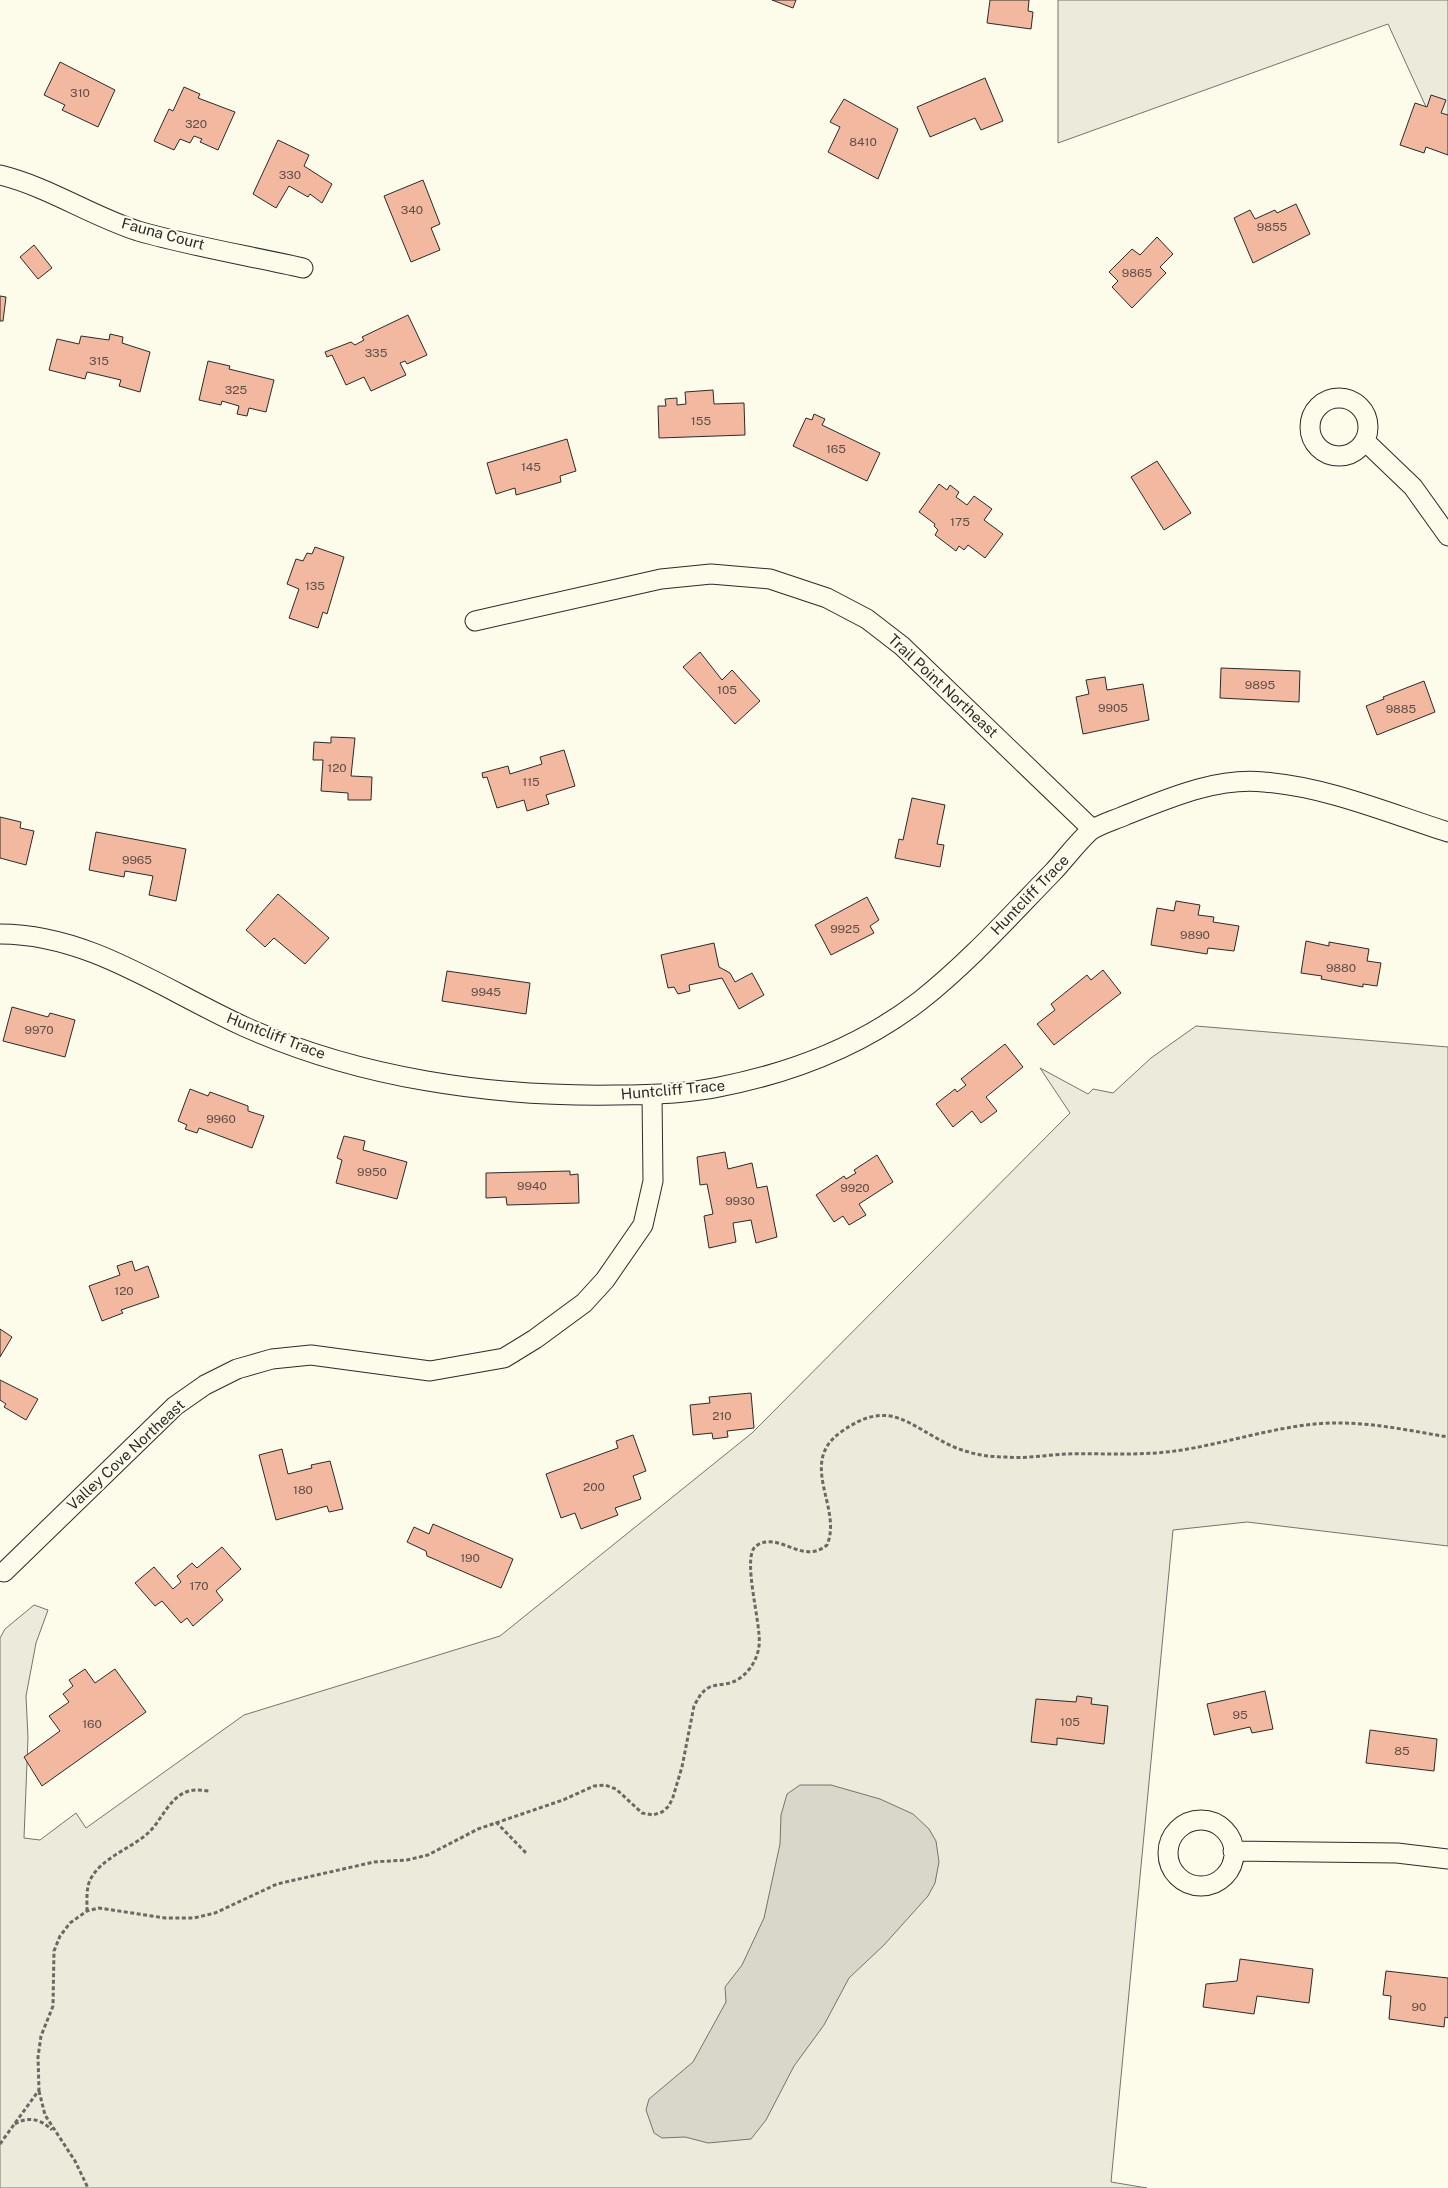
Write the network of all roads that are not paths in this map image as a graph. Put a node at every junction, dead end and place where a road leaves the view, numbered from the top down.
1 (0, 175) edge
2 (303, 268) dead end
3 (1365, 441) dead end
4 (1448, 536) edge
5 (475, 621) dead end
6 (1092, 829) junction
7 (1448, 832) edge
8 (0, 934) edge
9 (652, 1095) junction
10 (4, 1572) dead end
11 (1233, 1851) dead end
12 (1448, 1859) edge

1 - 2 street, Fauna Court
3 - 4 street
5 - 6 street, Trail Point Northeast
6 - 7 street, Huntcliff Trace
6 - 9 street, Huntcliff Trace
8 - 9 street, Huntcliff Trace
9 - 10 street, Valley Cove Northeast
11 - 12 street

